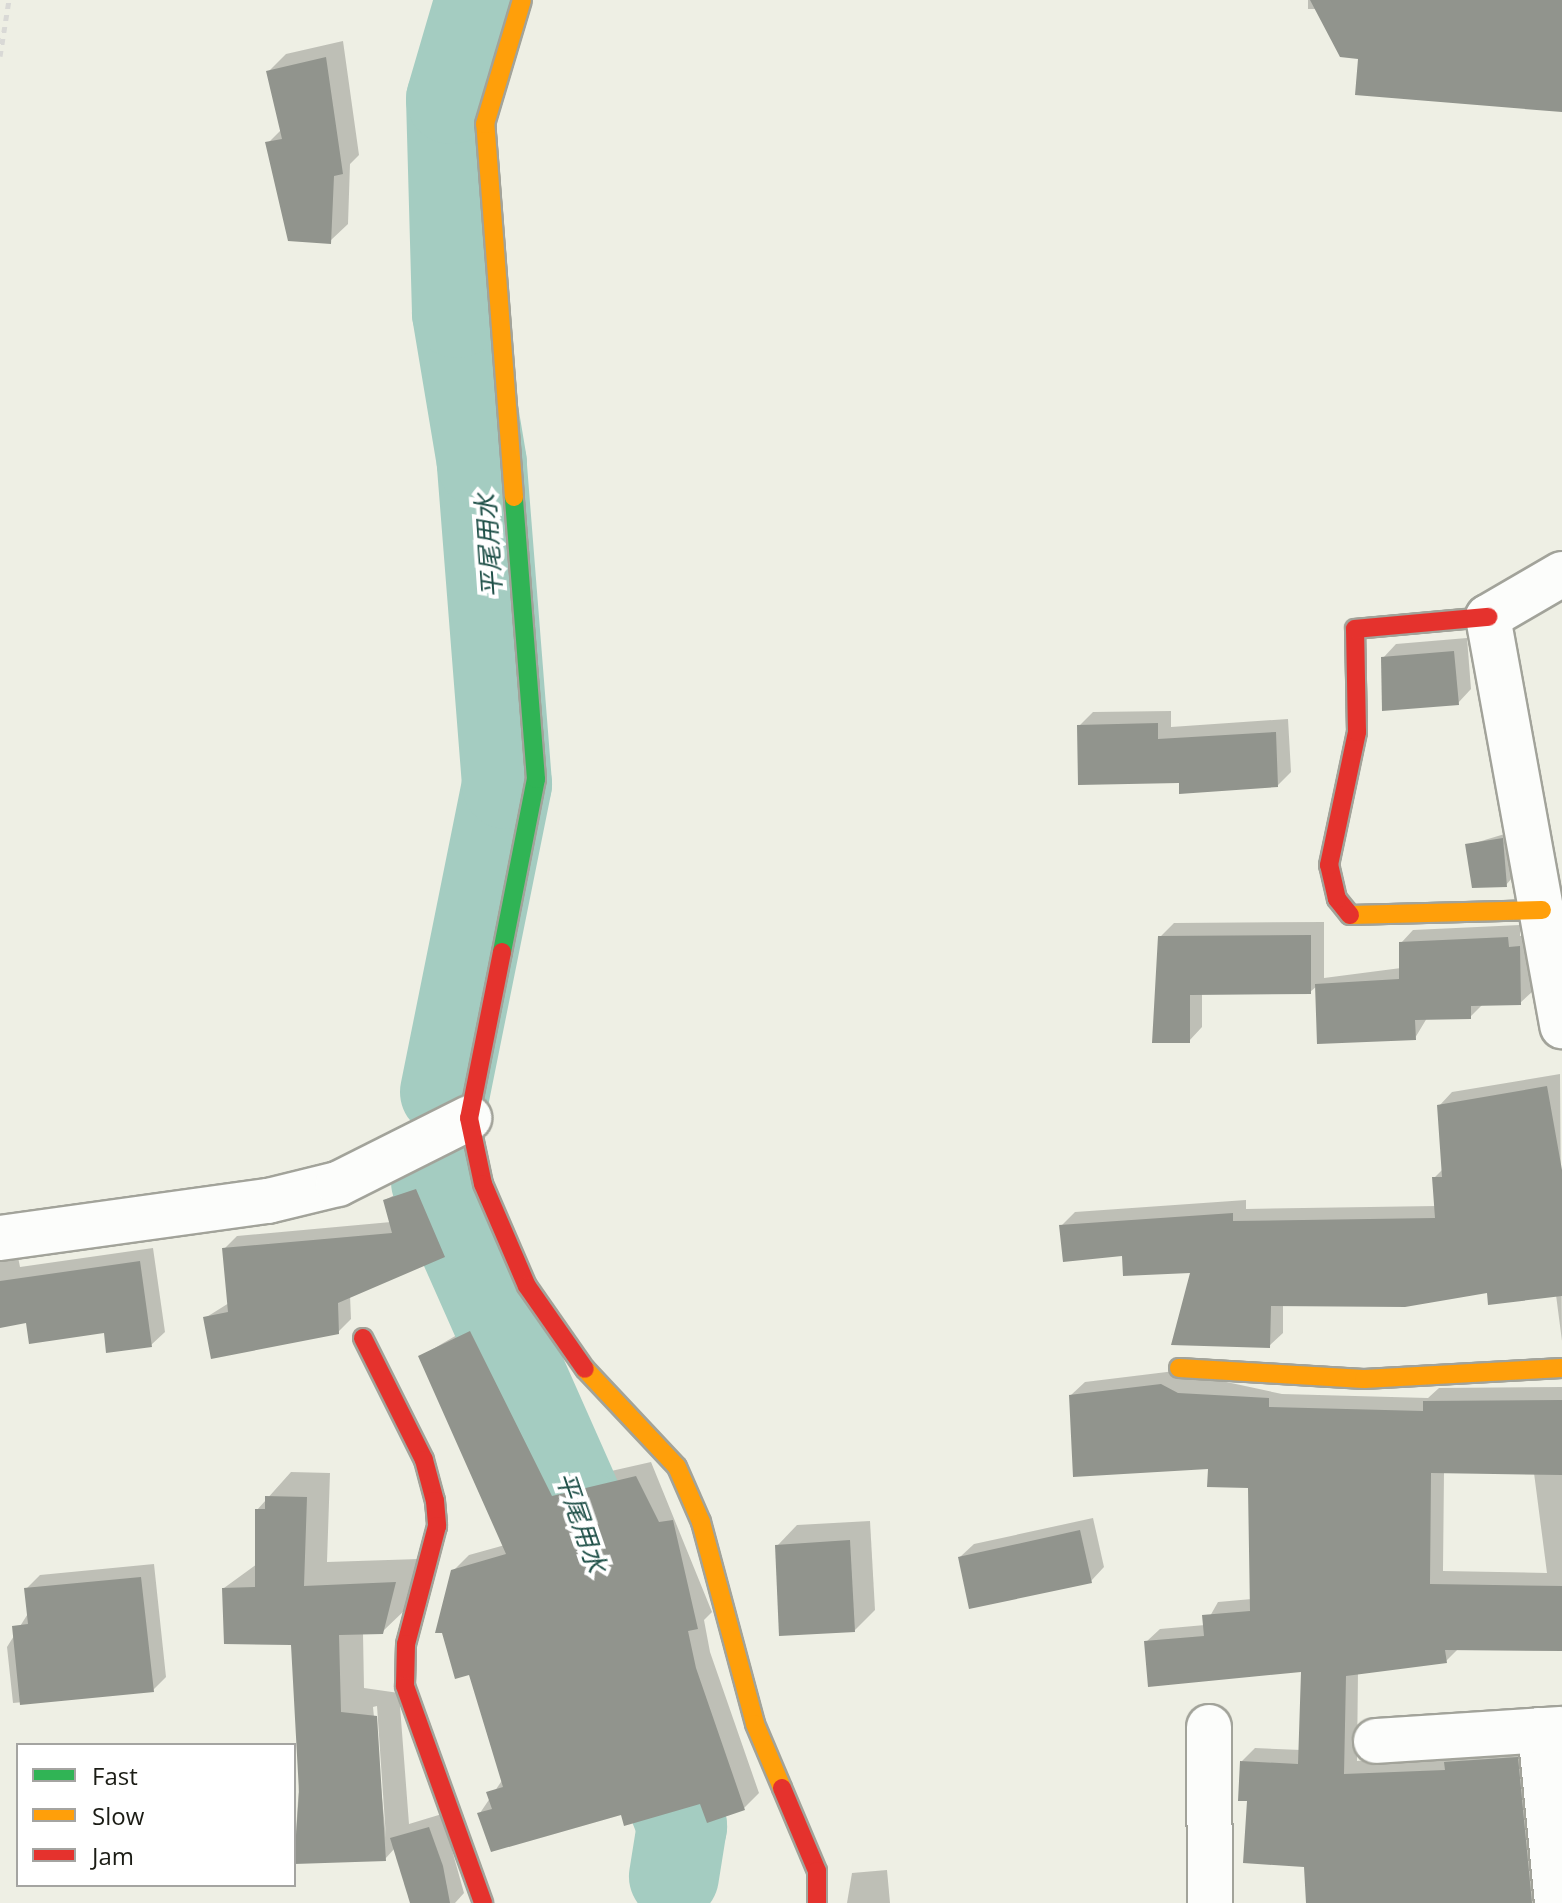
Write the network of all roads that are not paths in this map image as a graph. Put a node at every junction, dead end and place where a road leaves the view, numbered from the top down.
1 (522, 0) edge
2 (1562, 574) edge
3 (1488, 617) junction
4 (1542, 910) junction
5 (1562, 1026) edge
6 (469, 1118) junction
7 (0, 1238) edge
8 (363, 1338) dead end
9 (1179, 1368) dead end
10 (1562, 1368) edge
11 (1209, 1727) dead end
12 (1551, 1730) edge
13 (1376, 1741) dead end
14 (483, 1903) edge
15 (817, 1903) edge
16 (1210, 1903) edge
17 (1557, 1903) edge

1 - 6 street
2 - 3 street
3 - 4 street
3 - 4 street
4 - 5 street
6 - 7 street
6 - 15 street
8 - 14 street
9 - 10 street
11 - 16 street
12 - 13 street
12 - 17 street

